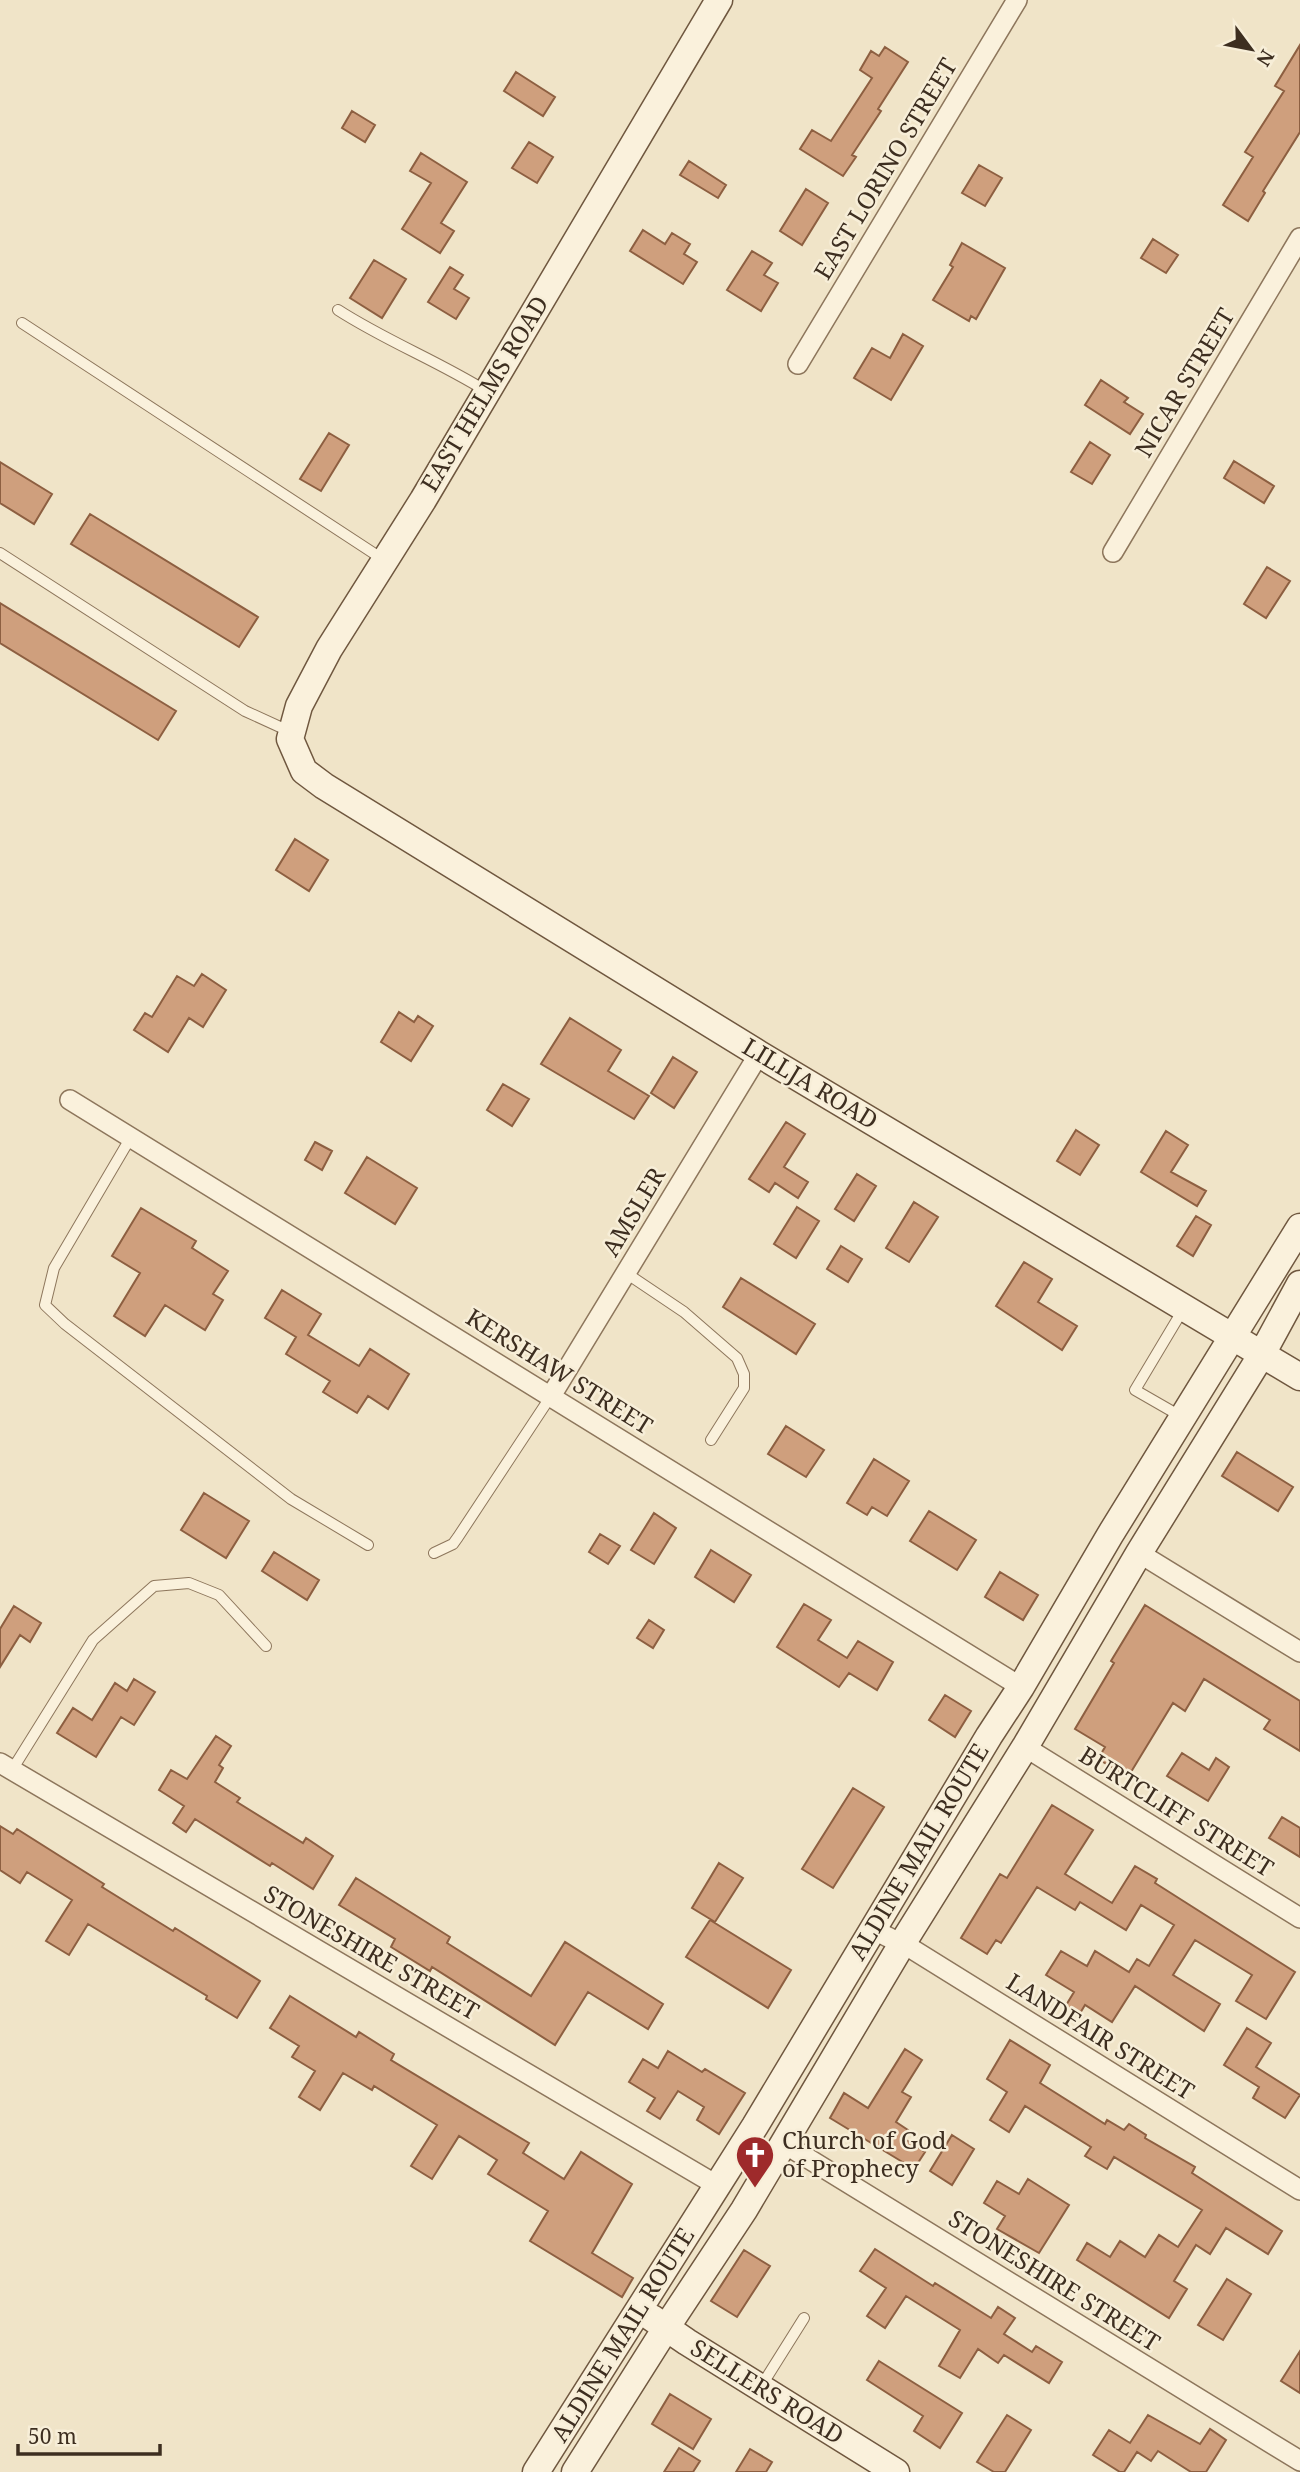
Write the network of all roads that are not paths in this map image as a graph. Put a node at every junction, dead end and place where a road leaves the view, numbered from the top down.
1 (719, 0) edge
2 (1017, 0) edge
3 (1300, 238) edge
4 (338, 310) dead end
5 (22, 323) dead end
6 (798, 364) dead end
7 (486, 392) junction
8 (1113, 552) dead end
9 (0, 553) edge
10 (384, 560) junction
11 (291, 733) junction
12 (760, 1054) junction
13 (71, 1100) dead end
14 (131, 1137) junction
15 (1299, 1228) edge
16 (626, 1273) junction
17 (1300, 1283) edge
18 (1184, 1308) junction
19 (1233, 1337) junction
20 (1262, 1354) junction
21 (1300, 1377) edge
22 (551, 1396) junction
23 (1183, 1418) junction
24 (711, 1440) dead end
25 (368, 1545) dead end
26 (434, 1553) dead end
27 (1139, 1553) junction
28 (266, 1646) dead end
29 (1300, 1652) edge
30 (1021, 1687) junction
31 (1025, 1747) junction
32 (6, 1767) edge
33 (1300, 1918) edge
34 (872, 1928) junction
35 (902, 1944) junction
36 (783, 2143) junction
37 (718, 2186) junction
38 (1300, 2190) edge
39 (639, 2309) junction
40 (804, 2318) dead end
41 (666, 2328) junction
42 (760, 2388) junction
43 (1300, 2461) edge
44 (536, 2472) edge
45 (575, 2472) edge
46 (896, 2472) edge

1 - 7 main road, EAST HELMS ROAD
2 - 6 street, EAST LORINO STREET
3 - 8 street, NICAR STREET
4 - 7 lane
5 - 10 lane
7 - 10 main road, EAST HELMS ROAD
9 - 11 lane
10 - 11 main road, EAST HELMS ROAD
11 - 12 main road, LILLJA ROAD
12 - 16 street, AMSLER
12 - 18 main road, LILLJA ROAD
13 - 14 street, KERSHAW STREET
14 - 22 street, KERSHAW STREET
14 - 25 lane
15 - 19 main road, ALDINE MAIL ROUTE
16 - 22 street, AMSLER
16 - 24 lane
17 - 20 main road, ALDINE MAIL ROUTE
18 - 19 main road, LILLJA ROAD
18 - 23 lane
19 - 20 main road, LILLJA ROAD
19 - 23 main road, ALDINE MAIL ROUTE
20 - 21 main road, LILLJA ROAD
20 - 27 main road, ALDINE MAIL ROUTE
22 - 26 lane
22 - 30 street, KERSHAW STREET
23 - 30 main road, ALDINE MAIL ROUTE
27 - 29 street
27 - 31 main road, ALDINE MAIL ROUTE
28 - 32 lane
30 - 34 main road, ALDINE MAIL ROUTE
31 - 33 street, BURTCLIFF STREET
31 - 35 main road, ALDINE MAIL ROUTE
32 - 37 street, STONESHIRE STREET
34 - 35 street, LANDFAIR STREET
34 - 37 main road, ALDINE MAIL ROUTE
35 - 36 main road, ALDINE MAIL ROUTE
35 - 38 street, LANDFAIR STREET
36 - 41 main road, ALDINE MAIL ROUTE
36 - 43 street, STONESHIRE STREET
37 - 39 main road, ALDINE MAIL ROUTE
39 - 41 main road, SELLERS ROAD
39 - 44 main road, ALDINE MAIL ROUTE
40 - 42 lane
41 - 42 main road, SELLERS ROAD
41 - 45 main road, ALDINE MAIL ROUTE
42 - 46 main road, SELLERS ROAD

